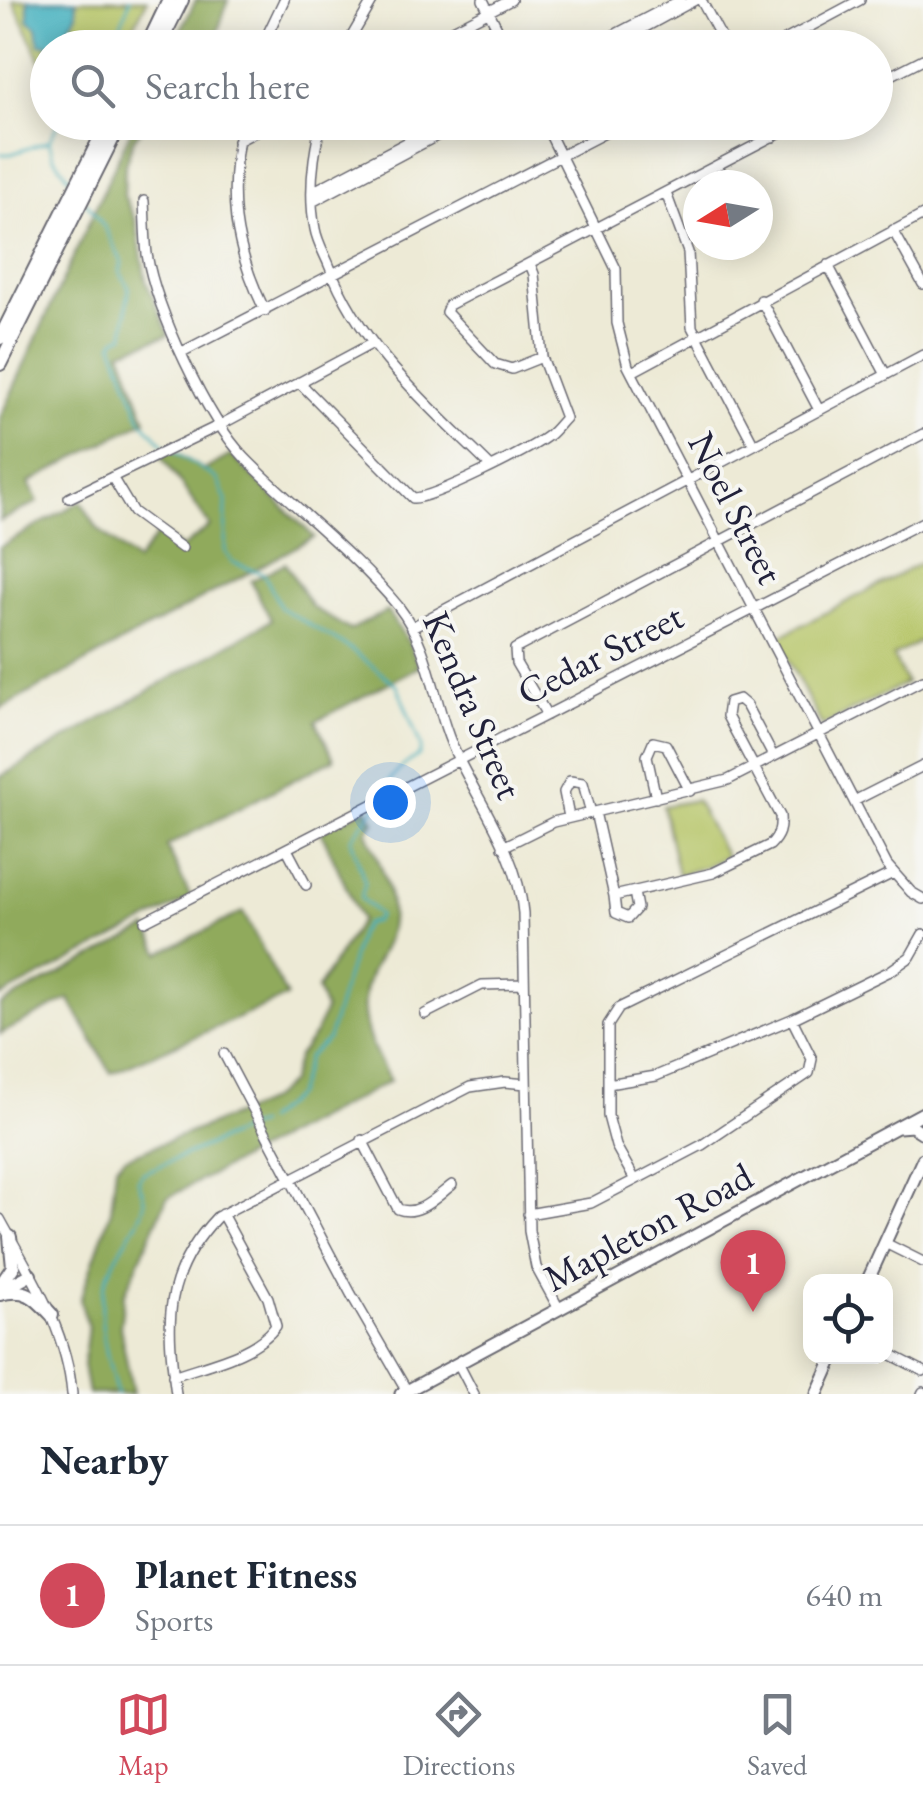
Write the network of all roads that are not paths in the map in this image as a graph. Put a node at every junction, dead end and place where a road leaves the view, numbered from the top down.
1 (170, 0) edge
2 (182, 0) edge
3 (284, 0) edge
4 (374, 0) edge
5 (484, 0) edge
6 (511, 0) edge
7 (680, 0) edge
8 (698, 0) edge
9 (860, 0) edge
10 (489, 11) junction
11 (639, 26) junction
12 (155, 30) edge
13 (167, 30) edge
14 (270, 30) edge
15 (356, 30) edge
16 (453, 30) edge
17 (498, 30) edge
18 (630, 30) edge
19 (633, 30) edge
20 (716, 30) edge
21 (804, 30) edge
22 (923, 59) edge
23 (893, 75) edge
24 (99, 140) edge
25 (112, 140) edge
26 (317, 140) edge
27 (414, 140) edge
28 (428, 140) edge
29 (554, 140) edge
30 (592, 140) edge
31 (765, 140) edge
32 (238, 141) edge
33 (562, 156) junction
34 (666, 193) junction
35 (312, 197) junction
36 (144, 201) dead end
37 (923, 215) edge
38 (598, 229) junction
39 (894, 230) junction
40 (530, 264) junction
41 (828, 265) junction
42 (333, 276) junction
43 (923, 284) edge
44 (761, 300) junction
45 (266, 310) junction
46 (696, 335) junction
47 (0, 338) edge
48 (371, 344) junction
49 (182, 352) junction
50 (923, 355) edge
51 (542, 356) junction
52 (0, 364) edge
53 (632, 372) junction
54 (886, 375) junction
55 (299, 382) junction
56 (818, 407) junction
57 (220, 425) junction
58 (923, 434) edge
59 (754, 445) junction
60 (490, 466) junction
61 (112, 477) junction
62 (688, 480) junction
63 (70, 498) dead end
64 (923, 522) edge
65 (719, 540) junction
66 (182, 548) dead end
67 (754, 609) junction
68 (412, 627) junction
69 (923, 680) edge
70 (547, 715) junction
71 (820, 733) junction
72 (773, 756) junction
73 (459, 760) junction
74 (923, 766) edge
75 (754, 767) junction
76 (690, 792) junction
77 (656, 798) junction
78 (854, 800) junction
79 (593, 813) junction
80 (570, 818) junction
81 (503, 847) junction
82 (287, 848) junction
83 (893, 873) junction
84 (306, 885) dead end
85 (634, 892) junction
86 (614, 896) junction
87 (923, 900) edge
88 (145, 921) dead end
89 (923, 934) edge
90 (524, 984) junction
91 (425, 1014) dead end
92 (792, 1019) junction
93 (224, 1054) dead end
94 (526, 1084) junction
95 (608, 1084) junction
96 (923, 1113) edge
97 (895, 1128) junction
98 (923, 1133) edge
99 (362, 1140) junction
100 (923, 1159) edge
101 (290, 1178) junction
102 (634, 1180) junction
103 (452, 1184) dead end
104 (222, 1214) junction
105 (528, 1214) junction
106 (0, 1219) edge
107 (10, 1236) junction
108 (885, 1243) junction
109 (923, 1262) edge
110 (871, 1274) edge
111 (30, 1275) junction
112 (0, 1291) edge
113 (558, 1309) junction
114 (52, 1316) junction
115 (893, 1355) edge
116 (458, 1363) junction
117 (830, 1364) edge
118 (923, 1370) edge
119 (173, 1376) junction
120 (404, 1392) edge
121 (72, 1394) edge
122 (176, 1394) edge
123 (474, 1394) edge
124 (816, 1394) edge

1 - 12 highway
2 - 13 highway
3 - 14 street
4 - 15 street
5 - 10 street
6 - 10 street
7 - 11 street
8 - 11 street
8 - 20 street
9 - 21 street
10 - 16 street
10 - 17 street
11 - 18 street
11 - 19 street
22 - 23 street
24 - 47 highway
25 - 52 highway
26 - 35 street
27 - 35 street
28 - 35 street
29 - 33 street, Noel Street
30 - 33 street
31 - 34 street
32 - 45 street
33 - 38 street, Noel Street
33 - 42 street
34 - 38 street
34 - 46 street
35 - 42 street
36 - 49 street, Kendra Street
37 - 39 street
38 - 40 street
38 - 53 street, Noel Street
39 - 41 street
39 - 43 street
40 - 51 street
40 - 51 street
41 - 44 street
41 - 54 street
42 - 45 street
42 - 48 street
44 - 46 street
44 - 56 street
45 - 49 street
46 - 53 street
46 - 59 street
48 - 55 street
48 - 60 street
49 - 57 street, Kendra Street
50 - 54 street
51 - 60 street
53 - 62 street, Noel Street
54 - 56 street
55 - 57 street
55 - 60 street
56 - 59 street
57 - 61 street
57 - 68 street, Kendra Street
58 - 65 street
59 - 62 street
61 - 63 street
61 - 66 street
62 - 65 street, Noel Street
62 - 68 street
64 - 67 street, Cedar Street
65 - 67 street, Noel Street
65 - 70 street
67 - 70 street, Cedar Street
67 - 71 street, Noel Street
68 - 73 street, Kendra Street
69 - 71 street
70 - 73 street, Cedar Street
71 - 72 street
71 - 78 street, Noel Street
72 - 75 street
72 - 75 street
73 - 81 street, Kendra Street
73 - 82 street, Cedar Street
74 - 78 street
75 - 76 street
75 - 85 street
76 - 77 street
76 - 77 street
77 - 79 street
78 - 83 street, Noel Street
79 - 80 street
79 - 80 street
79 - 86 street
80 - 81 street
81 - 90 street, Kendra Street
82 - 84 street
82 - 88 street, Cedar Street
83 - 87 street, Noel Street
83 - 95 street
85 - 86 street
85 - 86 street
89 - 92 street
90 - 91 street
90 - 94 street, Kendra Street
92 - 95 street
92 - 102 street
93 - 101 street
94 - 99 street
94 - 105 street, Kendra Street
95 - 102 street
96 - 97 main road, Mapleton Road
97 - 98 main road
97 - 113 main road, Mapleton Road
99 - 101 street
99 - 103 street
100 - 108 main road
101 - 104 street
101 - 120 street
102 - 105 street
104 - 119 street
104 - 119 street
105 - 113 street, Kendra Street
106 - 107 street
107 - 111 street
107 - 112 highway
108 - 109 street
108 - 110 main road
111 - 112 highway
111 - 114 street
112 - 114 highway
113 - 116 main road, Mapleton Road
114 - 121 street
115 - 118 street
116 - 120 main road, Mapleton Road
116 - 123 street
117 - 124 main road
119 - 122 street

